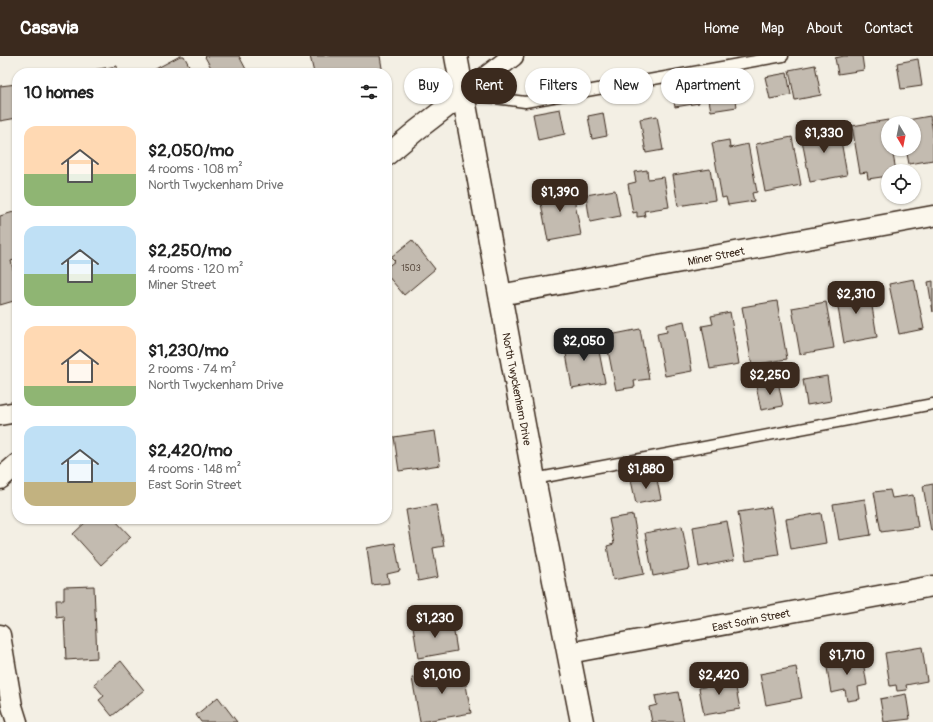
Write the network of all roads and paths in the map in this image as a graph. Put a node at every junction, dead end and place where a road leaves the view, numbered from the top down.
1 (456, 56) edge
2 (513, 56) edge
3 (783, 56) edge
4 (497, 68) edge
5 (461, 83) edge
6 (461, 96) edge
7 (517, 101) edge
8 (465, 104) edge
9 (392, 151) edge
10 (933, 216) edge
11 (500, 296) junction
12 (933, 404) edge
13 (12, 413) edge
14 (0, 415) edge
15 (12, 468) edge
16 (0, 479) edge
17 (534, 479) junction
18 (933, 586) edge
19 (0, 635) edge
20 (569, 653) junction
21 (17, 722) edge
22 (582, 722) edge

1 - 5 street, North Twyckenham Drive
2 - 4 street
3 - 7 lane
6 - 9 street
8 - 11 street, North Twyckenham Drive
10 - 11 street, Miner Street
11 - 17 street, North Twyckenham Drive
12 - 17 lane
13 - 14 street
15 - 16 street
17 - 20 street, North Twyckenham Drive
18 - 20 street, East Sorin Street
19 - 21 street
20 - 22 street, North Twyckenham Drive

